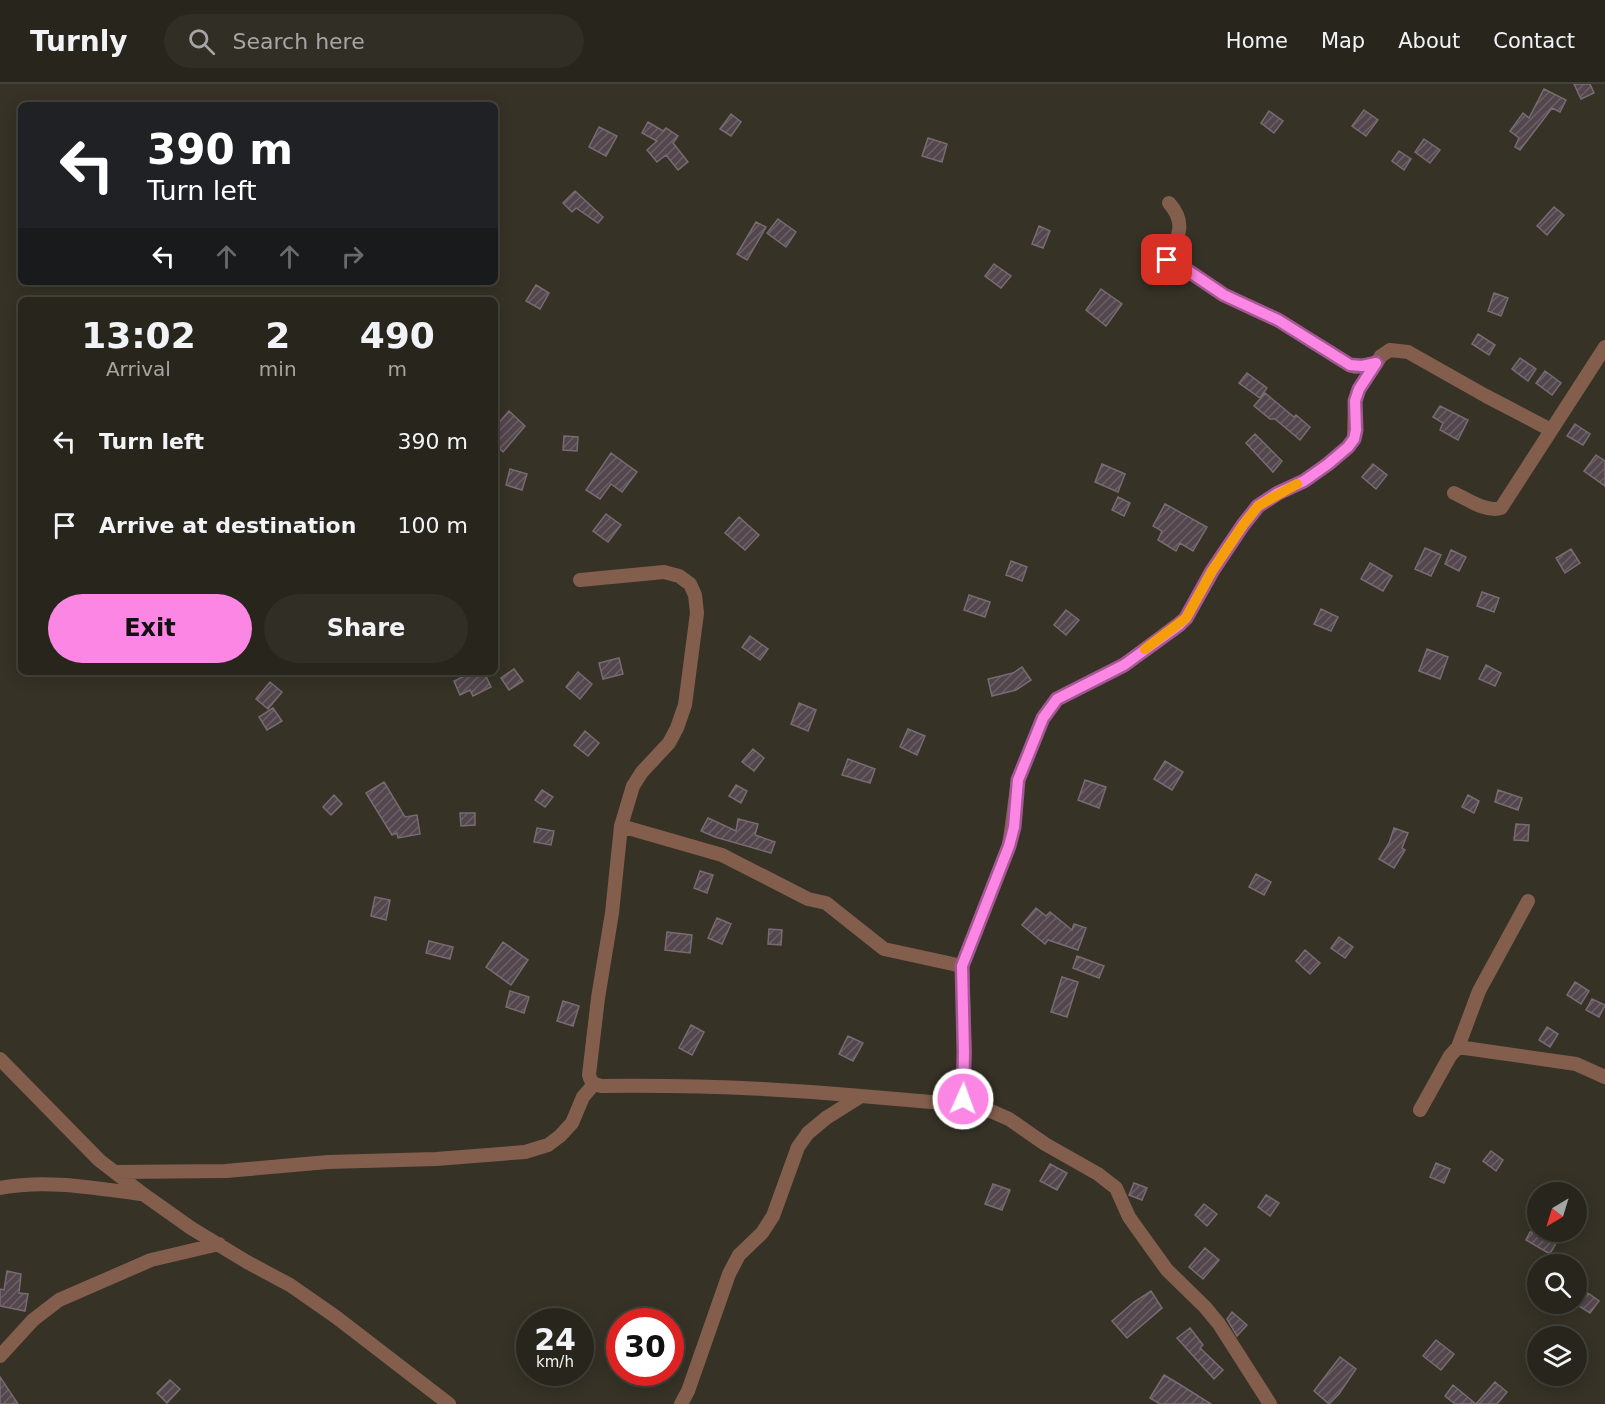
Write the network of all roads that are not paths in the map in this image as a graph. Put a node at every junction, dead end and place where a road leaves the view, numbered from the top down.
1 (1169, 204) dead end
2 (1605, 347) edge
3 (1376, 363) junction
4 (1551, 430) junction
5 (1454, 493) dead end
6 (580, 580) dead end
7 (621, 826) junction
8 (1528, 901) dead end
9 (962, 966) junction
10 (1458, 1047) junction
11 (0, 1059) edge
12 (1605, 1077) edge
13 (594, 1084) junction
14 (861, 1096) junction
15 (963, 1099) junction
16 (1420, 1110) dead end
17 (115, 1172) junction
18 (0, 1188) edge
19 (143, 1194) junction
20 (219, 1244) junction
21 (0, 1356) edge
22 (449, 1404) edge
23 (681, 1404) edge
24 (1270, 1404) edge

1 - 3 street
2 - 4 street
3 - 4 street
3 - 9 street
4 - 5 street
6 - 7 street
7 - 9 street
7 - 13 street
8 - 10 street
9 - 15 street
10 - 12 street
10 - 16 street
11 - 17 street
13 - 14 street
13 - 17 street
14 - 15 street
14 - 23 street
15 - 24 street
17 - 19 street
18 - 19 street
19 - 20 street
20 - 21 street
20 - 22 street

